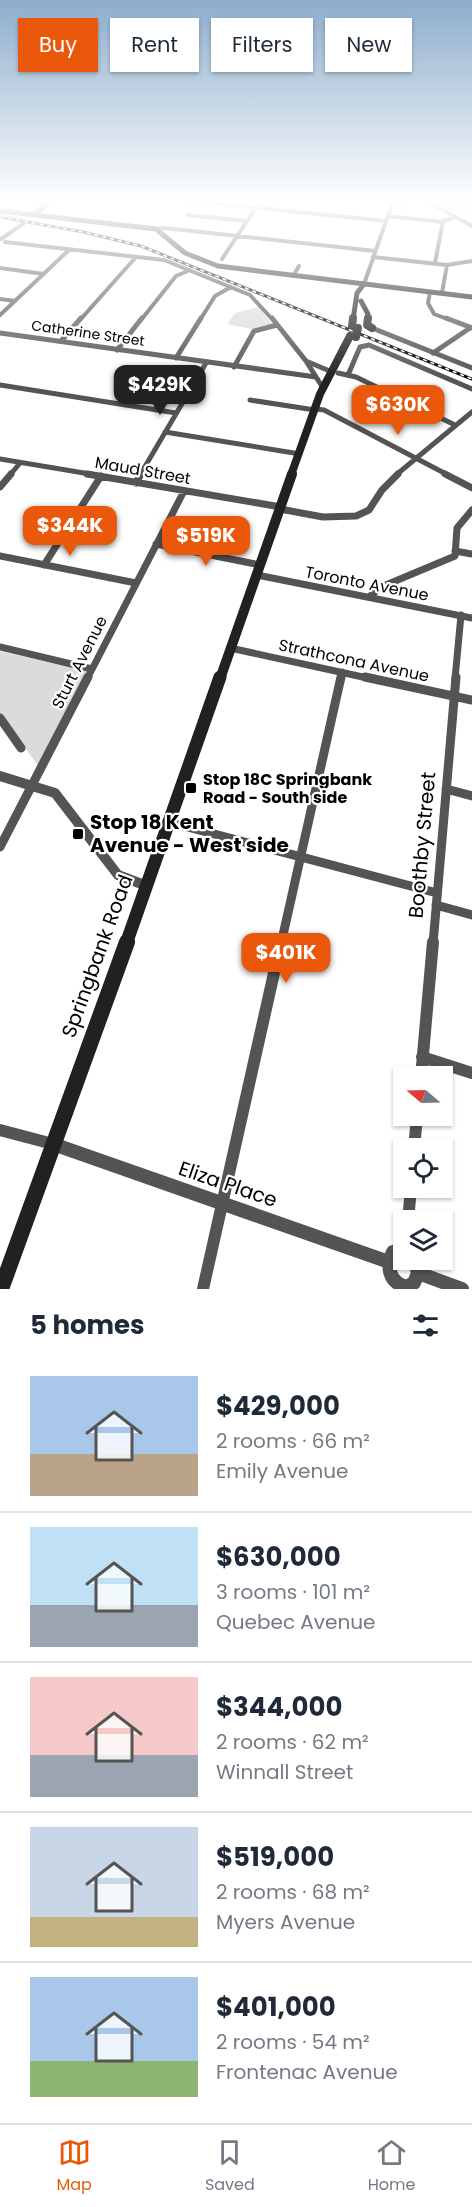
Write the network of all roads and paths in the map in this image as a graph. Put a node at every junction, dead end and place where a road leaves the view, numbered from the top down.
1 (58, 260) edge
2 (133, 260) edge
3 (162, 260) edge
4 (199, 260) edge
5 (372, 260) edge
6 (416, 260) edge
7 (472, 261) edge
8 (435, 263) joint
9 (447, 264) junction
10 (299, 266) dead end
11 (0, 268) edge
12 (190, 270) junction
13 (44, 274) junction
14 (293, 276) junction
15 (350, 283) junction
16 (364, 284) junction
17 (231, 287) junction
18 (430, 292) junction
19 (357, 293) junction
20 (442, 293) junction
21 (472, 296) edge
22 (0, 299) edge
23 (15, 301) junction
24 (361, 301) junction
25 (0, 315) edge
26 (367, 320) junction
27 (277, 326) junction
28 (356, 326) junction
29 (372, 328) joint
30 (471, 328) edge
31 (0, 333) edge
32 (61, 341) junction
33 (117, 350) junction
34 (433, 352) junction
35 (176, 358) junction
36 (306, 361) junction
37 (206, 363) junction
38 (234, 367) junction
39 (472, 368) edge
40 (335, 372) junction
41 (348, 375) junction
42 (316, 377) junction
43 (0, 385) edge
44 (323, 388) junction
45 (472, 389) edge
46 (250, 400) dead end
47 (317, 406) junction
48 (472, 412) edge
49 (176, 413) junction
50 (455, 425) junction
51 (165, 432) junction
52 (300, 454) junction
53 (414, 458) junction
54 (0, 459) edge
55 (20, 463) junction
56 (100, 477) junction
57 (136, 483) junction
58 (0, 487) edge
59 (472, 488) edge
60 (184, 491) junction
61 (280, 508) junction
62 (472, 510) edge
63 (156, 544) junction
64 (455, 551) junction
65 (472, 554) edge
66 (0, 556) edge
67 (44, 565) junction
68 (258, 570) junction
69 (136, 583) junction
70 (369, 597) junction
71 (461, 615) junction
72 (472, 618) edge
73 (0, 647) edge
74 (230, 648) junction
75 (92, 669) junction
76 (342, 672) junction
77 (454, 696) junction
78 (472, 700) edge
79 (0, 718) edge
80 (21, 748) dead end
81 (0, 776) edge
82 (32, 784) junction
83 (446, 789) junction
84 (472, 796) edge
85 (169, 822) junction
86 (0, 847) edge
87 (300, 857) junction
88 (147, 886) junction
89 (437, 893) junction
90 (436, 905) junction
91 (472, 915) edge
92 (422, 1058) junction
93 (422, 1066) edge
94 (472, 1073) edge
95 (0, 1130) edge
96 (53, 1144) junction
97 (222, 1204) junction
98 (393, 1252) edge
99 (389, 1262) junction
100 (416, 1270) edge
101 (425, 1270) edge
102 (401, 1288) edge
103 (1, 1289) edge
104 (203, 1289) edge
105 (462, 1289) edge

1 - 13 street
2 - 32 street
3 - 12 street
4 - 14 main road
5 - 16 street
6 - 8 street
7 - 9 street
8 - 9 street
9 - 20 street
10 - 14 street
11 - 13 street
12 - 17 street
12 - 33 street
13 - 23 street
14 - 15 main road
15 - 16 main road
15 - 19 main road
16 - 18 main road
16 - 19 main road, Springbank Road
16 - 24 main road, Springbank Road
17 - 27 street
17 - 35 street
18 - 20 main road
18 - 30 street
19 - 28 main road, Springbank Road
20 - 21 main road
22 - 23 street
23 - 25 street
24 - 26 main road
24 - 28 main road, Springbank Road
26 - 28 main road
26 - 29 main road
27 - 36 street
27 - 38 street
28 - 40 main road, Springbank Road, bridge
29 - 34 street
30 - 34 street
31 - 32 street, Catherine Street
32 - 33 street, Catherine Street
33 - 35 street, Catherine Street
34 - 39 street
35 - 37 street, Catherine Street
36 - 40 street
36 - 42 street
37 - 38 street, Catherine Street
37 - 49 street
38 - 42 street, Catherine Street
40 - 41 street
40 - 44 main road, Springbank Road
40 - 47 main road, Springbank Road
41 - 45 street
41 - 50 street
42 - 44 street
43 - 49 street
44 - 47 main road, Springbank Road
46 - 47 street
47 - 52 main road, Springbank Road
47 - 53 street
48 - 50 street, Maud Street
49 - 51 street
50 - 53 street, Maud Street
51 - 52 street
51 - 57 street
52 - 61 main road, Springbank Road
53 - 59 street
53 - 61 street, Maud Street
54 - 55 street, Maud Street
55 - 56 street, Maud Street
55 - 58 street
56 - 57 street, Maud Street
56 - 67 street
57 - 60 street, Maud Street
60 - 61 street, Maud Street
60 - 63 street, Sturt Avenue
61 - 68 main road, Springbank Road
62 - 64 street
63 - 68 street, Toronto Avenue
63 - 69 street, Sturt Avenue
64 - 65 street
64 - 70 street
66 - 67 street
67 - 69 street
68 - 70 street, Toronto Avenue
68 - 74 main road, Springbank Road
69 - 75 street, Sturt Avenue
70 - 71 street, Toronto Avenue
71 - 72 street, Toronto Avenue
71 - 77 street, Boothby Street
73 - 75 street
74 - 76 street, Strathcona Avenue
74 - 85 main road, Springbank Road
75 - 82 street, Sturt Avenue
76 - 77 street, Strathcona Avenue
76 - 87 street
77 - 78 street, Strathcona Avenue
77 - 83 street, Boothby Street
79 - 80 street
81 - 82 street
82 - 86 street, Sturt Avenue
82 - 88 street
83 - 84 street
83 - 89 street, Boothby Street
85 - 87 street
85 - 88 main road, Springbank Road
87 - 89 street
87 - 97 street
88 - 96 main road, Springbank Road
89 - 90 street, Boothby Street
90 - 91 street
90 - 92 street, Boothby Street
92 - 93 street, Boothby Street
92 - 94 street
95 - 96 street
96 - 97 street, Eliza Place
96 - 103 main road, Springbank Road
97 - 99 street, Eliza Place
97 - 104 street
98 - 99 street
99 - 102 street
100 - 102 street
101 - 105 street

